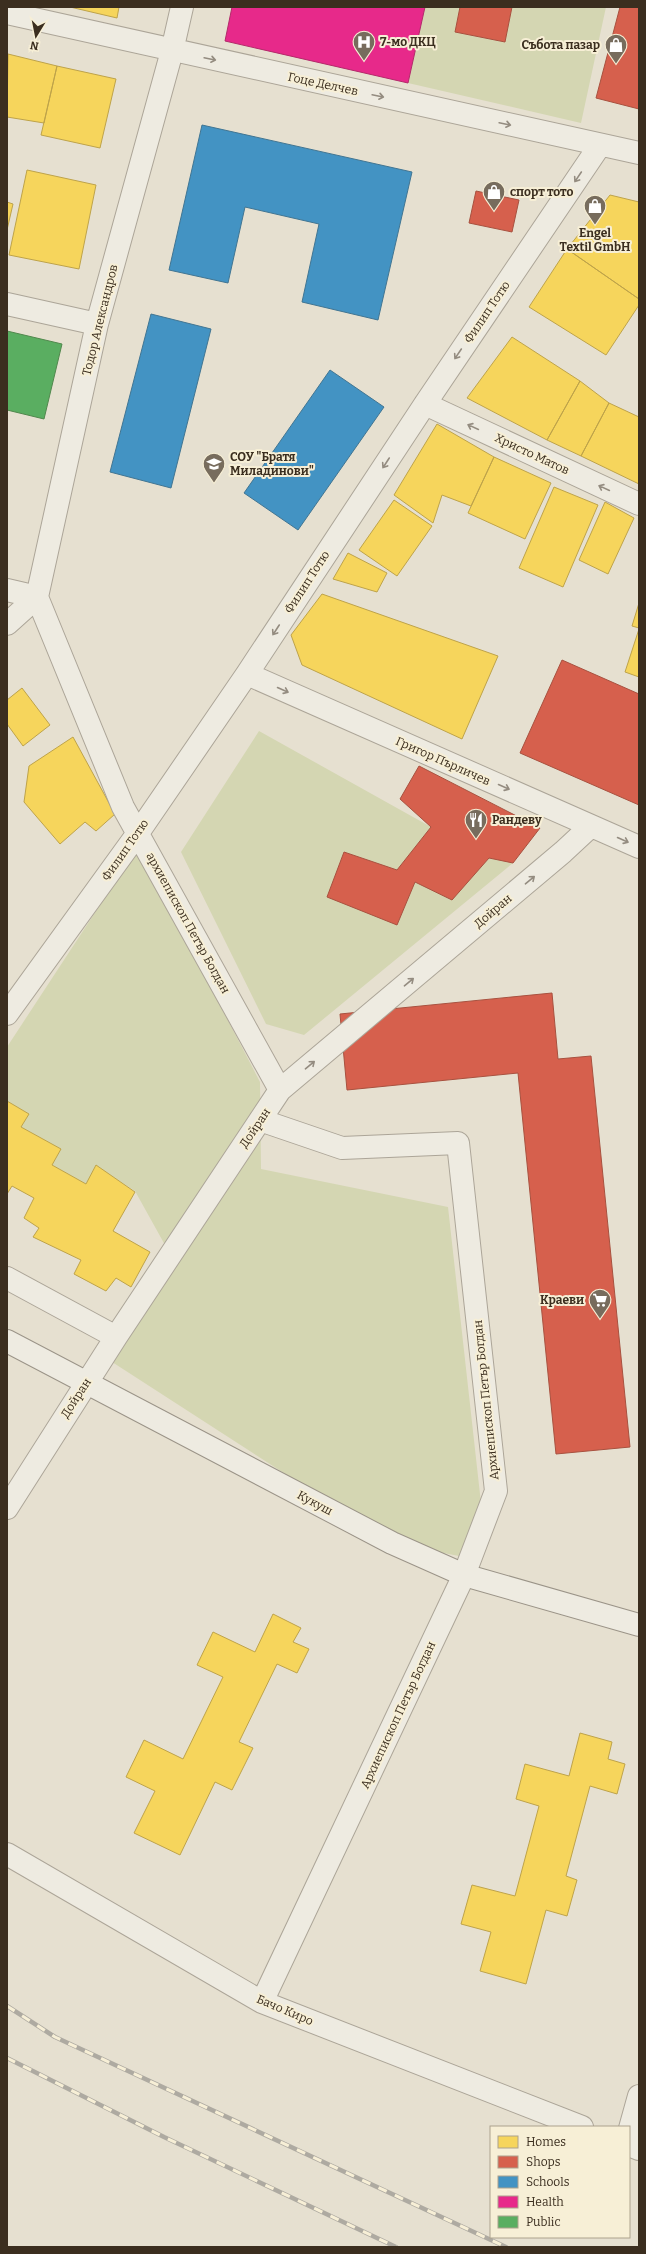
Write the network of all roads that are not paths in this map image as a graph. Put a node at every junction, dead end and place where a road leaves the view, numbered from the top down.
1 (182, 7) edge
2 (7, 13) edge
3 (172, 51) junction
4 (600, 145) junction
5 (639, 153) edge
6 (7, 304) edge
7 (97, 324) junction
8 (425, 404) junction
9 (639, 504) edge
10 (7, 590) edge
11 (37, 597) junction
12 (7, 624) edge
13 (247, 674) junction
14 (591, 826) junction
15 (138, 832) junction
16 (639, 847) edge
17 (7, 1014) edge
18 (280, 1090) junction
19 (260, 1120) junction
20 (7, 1278) edge
21 (116, 1337) junction
22 (7, 1342) edge
23 (86, 1383) junction
24 (7, 1508) edge
25 (464, 1575) junction
26 (639, 1625) edge
27 (7, 1854) edge
28 (262, 2002) junction
29 (639, 2096) edge
30 (579, 2126) edge
31 (630, 2128) edge

1 - 3 street, Тодор Александров
2 - 3 street, Гоце Делчев
3 -> 4 street, Гоце Делчев
3 - 7 street, Тодор Александров
4 - 5 street, Гоце Делчев
4 -> 8 street, Филип Тотю
6 - 7 street
7 - 11 street, Тодор Александров
9 -> 8 street, Христо Матов
8 -> 13 street, Филип Тотю
10 - 11 street
11 - 12 street
11 - 15 street, архиепископ Петър Богдан
13 -> 14 street, Григор Пърличев
13 - 15 street, Филип Тотю
14 -> 16 street, Григор Пърличев
18 -> 14 street, Дойран
15 - 17 street, Филип Тотю
15 - 18 street, архиепископ Петър Богдан
18 - 19 street, Дойран
19 - 21 street, Дойран
19 - 25 street, Архиепископ Петър Богдан
20 - 21 street
21 - 23 street, Дойран
22 - 23 street, Кукуш
23 - 24 street, Дойран
23 - 25 street, Кукуш
25 - 26 street, Кукуш
25 - 28 street, Архиепископ Петър Богдан
27 - 28 street, Бачо Киро
28 - 30 street, Бачо Киро
29 - 31 street

